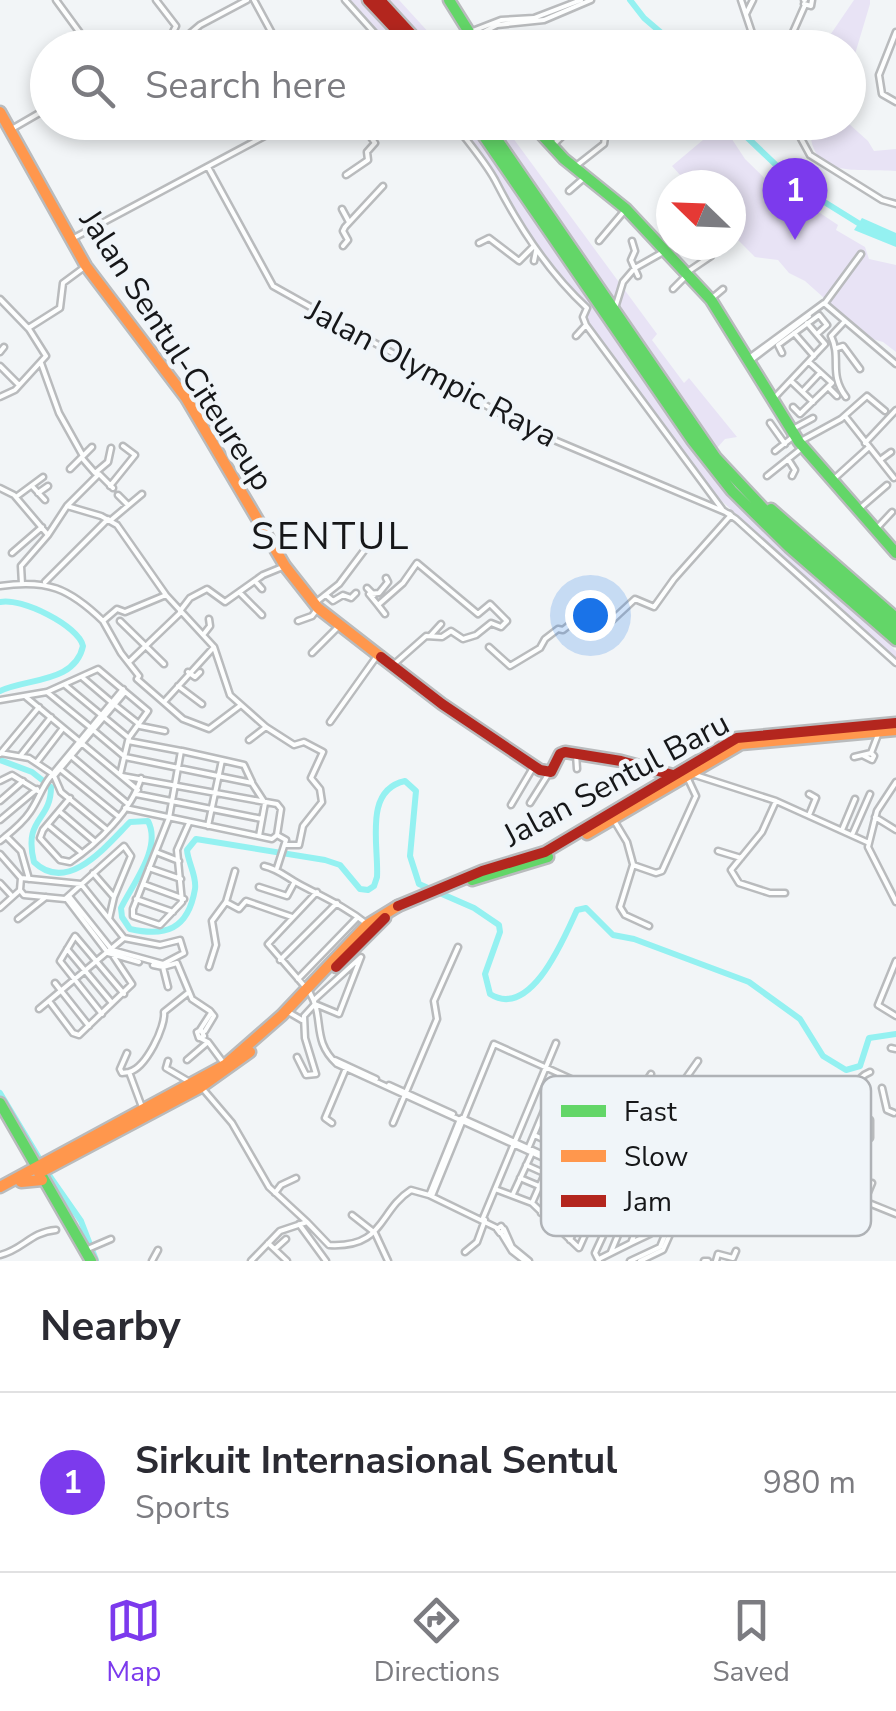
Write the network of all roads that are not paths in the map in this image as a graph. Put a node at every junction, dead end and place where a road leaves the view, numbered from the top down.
1 (56, 0) edge
2 (156, 0) edge
3 (246, 0) edge
4 (254, 0) edge
5 (345, 0) edge
6 (368, 0) edge
7 (380, 0) edge
8 (450, 0) edge
9 (580, 0) edge
10 (592, 0) edge
11 (741, 0) edge
12 (753, 0) edge
13 (812, 0) edge
14 (805, 1) edge
15 (746, 14) junction
16 (490, 25) junction
17 (176, 27) junction
18 (81, 30) edge
19 (174, 30) edge
20 (191, 30) edge
21 (194, 30) edge
22 (270, 30) edge
23 (372, 30) edge
24 (396, 30) edge
25 (408, 30) edge
26 (468, 30) edge
27 (484, 30) edge
28 (751, 30) edge
29 (793, 30) edge
30 (896, 32) edge
31 (896, 102) edge
32 (30, 113) edge
33 (4, 121) edge
34 (259, 140) edge
35 (372, 140) edge
36 (466, 140) edge
37 (486, 140) edge
38 (496, 140) edge
39 (546, 140) edge
40 (558, 140) edge
41 (605, 140) edge
42 (799, 140) edge
43 (551, 146) junction
44 (208, 168) junction
45 (575, 168) junction
46 (346, 175) dead end
47 (585, 176) junction
48 (382, 186) dead end
49 (569, 191) dead end
50 (896, 204) edge
51 (628, 208) junction
52 (342, 209) dead end
53 (349, 222) junction
54 (72, 240) junction
55 (599, 241) dead end
56 (632, 241) dead end
57 (656, 243) edge
58 (478, 244) dead end
59 (342, 246) dead end
60 (533, 247) junction
61 (860, 254) dead end
62 (656, 258) edge
63 (534, 260) dead end
64 (673, 260) edge
65 (705, 260) edge
66 (519, 261) junction
67 (86, 266) junction
68 (516, 267) dead end
69 (636, 273) junction
70 (686, 274) junction
71 (673, 289) dead end
72 (723, 289) dead end
73 (0, 299) edge
74 (711, 300) junction
75 (823, 305) junction
76 (616, 306) dead end
77 (844, 321) junction
78 (807, 323) junction
79 (586, 325) junction
80 (29, 329) junction
81 (794, 333) junction
82 (817, 334) junction
83 (576, 336) dead end
84 (837, 348) junction
85 (782, 353) dead end
86 (814, 356) junction
87 (750, 359) junction
88 (809, 362) junction
89 (41, 363) junction
90 (896, 364) edge
91 (0, 366) edge
92 (653, 368) junction
93 (860, 369) dead end
94 (820, 373) junction
95 (791, 380) junction
96 (18, 385) junction
97 (828, 387) junction
98 (803, 392) junction
99 (838, 396) dead end
100 (846, 397) dead end
101 (0, 398) edge
102 (773, 400) junction
103 (813, 402) junction
104 (793, 407) dead end
105 (896, 410) edge
106 (885, 411) dead end
107 (845, 416) junction
108 (813, 418) dead end
109 (770, 424) dead end
110 (794, 440) junction
111 (867, 445) junction
112 (123, 446) dead end
113 (92, 448) dead end
114 (111, 448) dead end
115 (775, 451) dead end
116 (891, 452) dead end
117 (82, 457) junction
118 (788, 458) junction
119 (880, 460) junction
120 (70, 469) dead end
121 (96, 474) junction
122 (767, 476) dead end
123 (792, 476) dead end
124 (43, 477) dead end
125 (894, 478) edge
126 (831, 481) junction
127 (887, 485) dead end
128 (32, 486) junction
129 (48, 486) dead end
130 (0, 488) edge
131 (38, 493) junction
132 (142, 494) dead end
133 (118, 495) dead end
134 (16, 498) junction
135 (45, 500) dead end
136 (67, 506) junction
137 (128, 506) junction
138 (719, 510) junction
139 (858, 510) junction
140 (892, 512) dead end
141 (731, 515) junction
142 (109, 519) junction
143 (42, 528) junction
144 (876, 530) junction
145 (48, 535) junction
146 (366, 548) dead end
147 (896, 552) edge
148 (12, 553) dead end
149 (285, 566) junction
150 (386, 578) dead end
151 (255, 581) junction
152 (45, 582) junction
153 (22, 584) junction
154 (0, 586) edge
155 (367, 588) dead end
156 (262, 589) dead end
157 (239, 592) junction
158 (356, 593) dead end
159 (166, 595) junction
160 (326, 595) junction
161 (374, 595) junction
162 (846, 596) junction
163 (378, 605) junction
164 (316, 606) junction
165 (181, 611) junction
166 (385, 614) dead end
167 (262, 615) dead end
168 (896, 618) edge
169 (209, 620) dead end
170 (120, 621) dead end
171 (298, 621) dead end
172 (102, 622) junction
173 (441, 624) dead end
174 (339, 626) junction
175 (896, 629) edge
176 (431, 635) junction
177 (204, 636) junction
178 (896, 640) edge
179 (214, 647) junction
180 (489, 647) dead end
181 (145, 648) junction
182 (896, 651) edge
183 (312, 653) dead end
184 (377, 656) junction
185 (128, 662) junction
186 (896, 663) edge
187 (164, 664) dead end
188 (392, 666) junction
189 (188, 672) junction
190 (200, 672) dead end
191 (83, 678) junction
192 (65, 685) junction
193 (178, 686) junction
194 (124, 690) junction
195 (47, 692) junction
196 (26, 697) junction
197 (0, 700) edge
198 (164, 702) junction
199 (113, 703) junction
200 (202, 704) dead end
201 (241, 705) junction
202 (38, 707) junction
203 (102, 716) junction
204 (51, 717) junction
205 (330, 722) dead end
206 (138, 725) junction
207 (266, 726) junction
208 (896, 726) edge
209 (64, 728) junction
210 (92, 729) junction
211 (164, 730) dead end
212 (878, 731) junction
213 (128, 739) junction
214 (250, 740) dead end
215 (81, 742) junction
216 (181, 751) junction
217 (0, 754) edge
218 (576, 754) junction
219 (21, 755) junction
220 (71, 756) junction
221 (124, 757) junction
222 (320, 757) junction
223 (854, 757) dead end
224 (222, 760) junction
225 (37, 762) junction
226 (328, 762) dead end
227 (534, 766) junction
228 (178, 768) junction
229 (60, 769) junction
230 (577, 769) dead end
231 (550, 772) junction
232 (683, 774) junction
233 (121, 775) junction
234 (51, 776) junction
235 (218, 777) junction
236 (142, 778) junction
237 (0, 780) edge
238 (24, 781) junction
239 (252, 782) junction
240 (896, 782) edge
241 (175, 785) junction
242 (38, 789) junction
243 (137, 792) junction
244 (215, 793) junction
245 (809, 794) dead end
246 (870, 794) dead end
247 (642, 797) junction
248 (70, 798) junction
249 (855, 800) dead end
250 (0, 801) edge
251 (776, 801) junction
252 (172, 802) junction
253 (266, 803) junction
254 (530, 803) dead end
255 (511, 805) dead end
256 (127, 806) junction
257 (212, 809) junction
258 (59, 812) junction
259 (809, 815) junction
260 (118, 816) junction
261 (875, 817) junction
262 (169, 818) junction
263 (612, 818) junction
264 (262, 819) junction
265 (0, 820) edge
266 (189, 822) junction
267 (48, 825) junction
268 (208, 826) junction
269 (106, 829) junction
270 (842, 830) junction
271 (896, 830) edge
272 (276, 835) junction
273 (6, 836) junction
274 (258, 836) junction
275 (852, 836) junction
276 (0, 841) edge
277 (94, 841) junction
278 (869, 843) junction
279 (285, 846) junction
280 (718, 851) dead end
281 (82, 852) junction
282 (156, 852) junction
283 (0, 854) edge
284 (741, 858) junction
285 (176, 860) junction
286 (264, 866) dead end
287 (634, 866) junction
288 (149, 868) junction
289 (276, 869) junction
290 (27, 870) junction
291 (235, 870) dead end
292 (94, 874) junction
293 (20, 877) junction
294 (29, 879) junction
295 (182, 879) junction
296 (463, 881) junction
297 (295, 882) junction
298 (0, 883) edge
299 (81, 884) junction
300 (143, 884) junction
301 (259, 887) dead end
302 (20, 890) junction
303 (317, 892) junction
304 (786, 894) dead end
305 (12, 896) junction
306 (46, 897) junction
307 (68, 897) junction
308 (114, 897) junction
309 (136, 899) junction
310 (184, 899) junction
311 (416, 900) junction
312 (226, 902) junction
313 (337, 902) junction
314 (896, 902) edge
315 (0, 908) edge
316 (173, 912) junction
317 (18, 918) dead end
318 (293, 918) junction
319 (109, 919) junction
320 (363, 921) junction
321 (649, 926) dead end
322 (124, 938) junction
323 (458, 947) dead end
324 (67, 949) junction
325 (111, 952) junction
326 (280, 960) junction
327 (896, 960) edge
328 (120, 961) junction
329 (177, 961) junction
330 (98, 962) junction
331 (332, 962) junction
332 (163, 966) junction
333 (209, 967) dead end
334 (86, 971) junction
335 (298, 979) junction
336 (75, 980) junction
337 (54, 983) dead end
338 (168, 986) dead end
339 (62, 991) junction
340 (188, 992) junction
341 (124, 994) junction
342 (312, 997) junction
343 (50, 1001) junction
344 (114, 1004) junction
345 (39, 1009) dead end
346 (102, 1014) junction
347 (286, 1015) junction
348 (896, 1016) edge
349 (302, 1020) junction
350 (89, 1026) junction
351 (261, 1038) junction
352 (208, 1042) junction
353 (556, 1043) dead end
354 (127, 1053) dead end
355 (297, 1057) dead end
356 (187, 1060) dead end
357 (168, 1061) dead end
358 (698, 1061) dead end
359 (225, 1065) junction
360 (347, 1067) junction
361 (545, 1069) junction
362 (129, 1072) junction
363 (870, 1072) dead end
364 (560, 1075) edge
365 (542, 1076) edge
366 (687, 1076) edge
367 (863, 1076) edge
368 (541, 1078) edge
369 (196, 1086) junction
370 (882, 1088) dead end
371 (406, 1094) junction
372 (531, 1102) junction
373 (896, 1105) edge
374 (541, 1106) edge
375 (150, 1110) junction
376 (1, 1112) edge
377 (541, 1119) edge
378 (462, 1120) junction
379 (332, 1123) dead end
380 (393, 1123) dead end
381 (539, 1123) joint
382 (534, 1135) junction
383 (541, 1138) edge
384 (515, 1144) junction
385 (530, 1150) junction
386 (541, 1155) edge
387 (526, 1165) junction
388 (40, 1168) junction
389 (541, 1172) edge
390 (21, 1178) junction
391 (296, 1178) dead end
392 (520, 1178) junction
393 (541, 1181) edge
394 (539, 1186) junction
395 (0, 1189) edge
396 (496, 1189) junction
397 (275, 1193) junction
398 (513, 1194) junction
399 (431, 1196) junction
400 (532, 1204) junction
401 (871, 1205) edge
402 (541, 1213) edge
403 (896, 1214) edge
404 (352, 1215) dead end
405 (484, 1220) junction
406 (303, 1223) junction
407 (56, 1230) dead end
408 (375, 1233) junction
409 (564, 1236) edge
410 (572, 1236) edge
411 (585, 1236) edge
412 (602, 1236) edge
413 (618, 1236) edge
414 (634, 1236) edge
415 (646, 1236) edge
416 (668, 1236) edge
417 (111, 1239) dead end
418 (286, 1239) dead end
419 (617, 1239) junction
420 (570, 1241) junction
421 (268, 1243) junction
422 (631, 1243) junction
423 (621, 1248) junction
424 (275, 1249) junction
425 (158, 1250) dead end
426 (736, 1251) dead end
427 (465, 1252) dead end
428 (611, 1253) junction
429 (0, 1255) edge
430 (86, 1255) edge
431 (599, 1260) edge
432 (152, 1261) edge
433 (251, 1261) edge
434 (287, 1261) edge
435 (326, 1261) edge
436 (388, 1261) edge
437 (527, 1261) edge
438 (634, 1261) edge
439 (716, 1261) edge

1 - 18 street
2 - 17 street
3 - 21 street
4 - 22 street
5 - 23 street
6 - 24 main road
7 - 25 main road
8 - 26 main road
9 - 16 street
10 - 16 street
11 - 15 street
12 - 15 street
13 - 14 street
14 - 29 street
15 - 28 street
16 - 27 street
17 - 19 street
17 - 20 street
30 - 31 street
32 - 33 street
33 - 54 main road, Jalan Sentul-Citeureup
34 - 44 street
35 - 46 street
36 - 60 street
37 - 162 main road
38 - 92 main road
39 - 43 main road
40 - 43 street
41 - 45 street
42 - 50 street
43 - 45 main road
44 - 54 street
44 - 138 street, Jalan Olympic Raya
45 - 47 main road
47 - 49 street
47 - 51 main road
48 - 53 street
51 - 55 street
51 - 57 main road
52 - 53 street
53 - 59 street
54 - 67 main road, Jalan Sentul-Citeureup
56 - 69 street
58 - 66 street
60 - 63 street
60 - 66 street
60 - 79 street
61 - 75 street
62 - 69 street
64 - 70 main road
65 - 70 street
66 - 68 street
67 - 80 street
67 - 149 main road, Jalan Sentul-Citeureup
69 - 76 street
70 - 71 street
70 - 74 main road
72 - 74 street
73 - 80 street
74 - 87 main road
75 - 77 street
75 - 87 street
77 - 84 street
77 - 90 street
78 - 81 street
78 - 82 street
78 - 82 street
79 - 83 street
79 - 138 street
80 - 89 street
81 - 85 street
81 - 86 street
82 - 86 street
84 - 93 street
84 - 100 street
86 - 88 street
87 - 102 main road
88 - 94 street
88 - 95 street
89 - 96 street
89 - 117 street
91 - 96 street
92 - 168 main road
92 - 175 main road
94 - 97 street
94 - 98 street
95 - 98 street
95 - 102 street
96 - 101 street
97 - 99 street
97 - 103 street
98 - 103 street
102 - 110 main road
103 - 104 street
105 - 111 street
106 - 107 street
107 - 110 street
107 - 111 street
108 - 110 street
109 - 110 street
110 - 115 street
110 - 118 street
110 - 126 main road
111 - 119 street
111 - 126 street
112 - 121 street
113 - 117 street
114 - 121 street
116 - 119 street
117 - 120 street
117 - 121 street
118 - 122 street
118 - 123 street
119 - 125 street
121 - 136 street
124 - 128 street
126 - 139 main road
127 - 139 street
128 - 131 street
128 - 134 street
129 - 131 street
130 - 134 street
131 - 135 street
132 - 137 street
133 - 137 street
134 - 143 street
136 - 142 street
136 - 145 street
137 - 142 street
138 - 141 street, Jalan Olympic Raya
139 - 144 main road
140 - 144 street
141 - 180 street
141 - 186 street, Jalan Olympic Raya
142 - 152 street
142 - 159 street
143 - 145 street
143 - 148 street
144 - 147 main road
145 - 153 street
146 - 160 street
149 - 151 street
149 - 164 main road, Jalan Sentul-Citeureup
150 - 161 street
151 - 156 street
151 - 157 street
152 - 153 street
152 - 172 street
153 - 154 street
155 - 161 street
157 - 165 street
157 - 167 street
158 - 160 street
159 - 165 street
159 - 172 street
160 - 164 street
161 - 163 street
162 - 178 main road
162 - 182 main road
163 - 166 street
163 - 176 street
164 - 171 street
164 - 174 main road, Jalan Sentul-Citeureup
165 - 177 street
165 - 181 street
169 - 177 street
170 - 181 street
172 - 185 street
173 - 176 street
174 - 183 street
174 - 184 main road, Jalan Sentul-Citeureup
176 - 188 street
177 - 179 street
179 - 189 street
179 - 201 street
181 - 185 street
181 - 187 street
184 - 188 main road, Jalan Sentul-Citeureup
184 - 205 street
185 - 198 street
188 - 227 main road, Jalan Sentul-Citeureup
189 - 190 street
189 - 193 street
191 - 192 street
191 - 194 street
191 - 199 street
192 - 195 street
192 - 203 street
193 - 198 street
193 - 200 street
194 - 199 street
194 - 206 street
195 - 196 street
195 - 210 street
196 - 197 street
196 - 202 street
198 - 201 street
199 - 203 street
199 - 206 street
201 - 207 street
202 - 204 street
202 - 217 street
203 - 210 street
203 - 213 street
204 - 209 street
204 - 219 street
206 - 211 street
206 - 213 street
207 - 214 street
207 - 222 street
208 - 212 main road, Jalan Sentul Baru
208 - 232 main road, Jalan Sentul Baru
209 - 215 street
209 - 225 street
210 - 215 street
210 - 221 street
212 - 223 street
212 - 232 main road, Jalan Sentul Baru
213 - 216 street
213 - 221 street
215 - 220 street
215 - 233 street
215 - 234 street
216 - 224 street
216 - 228 street
217 - 219 street
218 - 230 street
218 - 231 main road
218 - 232 main road
219 - 225 street
220 - 229 street
220 - 256 street
221 - 228 street
221 - 233 street
222 - 226 street
222 - 279 street
224 - 235 street
224 - 239 street
225 - 234 street
227 - 231 main road, Jalan Sentul-Citeureup
227 - 255 street
228 - 235 street
228 - 241 street
229 - 234 street
229 - 260 street
231 - 254 street
232 - 247 main road, Jalan Sentul Baru
232 - 251 street
232 - 287 street
233 - 236 street
233 - 243 street
234 - 242 street
234 - 248 street
235 - 239 street
235 - 244 street
236 - 241 street
236 - 243 street
237 - 238 street
238 - 242 street
238 - 250 street
239 - 253 street
240 - 261 street
241 - 244 street
241 - 252 street
242 - 265 street
242 - 273 street
243 - 252 street
243 - 256 street
244 - 253 street
244 - 257 street
245 - 259 street
246 - 275 street
247 - 263 main road, Jalan Sentul Baru
247 - 296 main road, Jalan Sentul Baru
248 - 258 street
248 - 269 street
249 - 270 street
251 - 259 street
251 - 284 street
252 - 257 street
252 - 262 street
253 - 264 street
253 - 272 street
256 - 260 street
256 - 262 street
257 - 264 street
257 - 268 street
258 - 267 street
258 - 277 street
259 - 270 street
260 - 269 street
261 - 271 street
261 - 278 street
262 - 266 street
262 - 282 street
263 - 287 street
263 - 296 main road, Jalan Sentul Baru
264 - 274 street
266 - 268 street
266 - 285 street
267 - 281 street
267 - 281 street
268 - 274 street
269 - 277 street
270 - 275 street
272 - 274 street
272 - 279 street
273 - 276 street
273 - 290 street
275 - 278 street
277 - 281 street
278 - 314 street
279 - 289 street
280 - 284 street
282 - 285 street
282 - 288 street
283 - 293 street
284 - 304 street
285 - 295 street
286 - 289 street
287 - 321 street
288 - 295 street
288 - 300 street
289 - 297 street
290 - 293 street
290 - 294 street
291 - 312 street
292 - 299 street
292 - 308 street
292 - 308 street
293 - 294 street
293 - 302 street
294 - 299 street
295 - 310 street
296 - 311 main road, Jalan Sentul Baru
297 - 301 street
297 - 303 street
298 - 305 street
299 - 307 street
299 - 319 street
300 - 309 street
300 - 310 street
302 - 305 street
302 - 306 street
303 - 313 street
303 - 318 street
305 - 315 street
306 - 307 street
306 - 317 street
307 - 325 street
308 - 319 street
309 - 316 street
309 - 316 street
310 - 316 street
311 - 320 main road, Jalan Sentul Baru
311 - 331 main road, Jalan Sentul Baru
312 - 318 street
312 - 333 street
313 - 320 street
313 - 326 street
318 - 326 street
319 - 322 street
320 - 331 main road, Jalan Sentul Baru
322 - 325 street
322 - 329 street
323 - 371 street
324 - 330 street
324 - 334 street
324 - 336 street
325 - 328 street
325 - 330 street
325 - 332 street
326 - 335 street
327 - 348 street
328 - 332 street
328 - 341 street
329 - 332 street
329 - 340 street
330 - 334 street
330 - 341 street
331 - 335 street
331 - 342 main road, Jalan Sentul Baru
332 - 338 street
334 - 336 street
334 - 344 street
335 - 342 street
336 - 339 street
336 - 346 street
337 - 339 street
339 - 343 street
339 - 350 street
340 - 352 street
340 - 362 street
341 - 344 street
342 - 342 street
342 - 347 main road, Jalan Sentul Baru
342 - 349 street
342 - 360 street
343 - 345 street
343 - 350 street
344 - 346 street
346 - 350 street
347 - 349 street
347 - 351 main road, Jalan Sentul Baru
349 - 355 street
351 - 359 main road, Jalan Sentul Baru
351 - 369 main road, Jalan Sentul Baru
352 - 356 street
352 - 359 street
353 - 361 street
354 - 362 street
357 - 369 street
358 - 366 street
359 - 369 main road, Jalan Sentul Baru
360 - 371 street
360 - 379 street
361 - 364 street
361 - 365 street
361 - 378 street
362 - 375 street
363 - 367 street
368 - 372 street
369 - 375 main road, Jalan Sentul Baru
369 - 397 street
370 - 373 street
371 - 378 street
371 - 380 street
372 - 374 street
372 - 384 street
375 - 388 main road, Jalan Sentul Baru
376 - 388 main road
377 - 381 street
378 - 384 street
378 - 399 street
381 - 382 street
382 - 383 street
382 - 385 street
384 - 385 street
384 - 396 street
385 - 386 street
385 - 387 street
387 - 389 street
387 - 392 street
388 - 390 main road
388 - 390 main road
388 - 430 main road
388 - 430 main road
390 - 395 main road
391 - 397 street
392 - 394 street
392 - 398 street
393 - 394 street
394 - 400 street
396 - 398 street
396 - 405 street
397 - 406 street
398 - 400 street
399 - 405 street
399 - 408 street
400 - 402 street
401 - 403 street
404 - 408 street
405 - 427 street
405 - 437 street
406 - 408 street
406 - 421 street
406 - 435 street
407 - 429 street
408 - 436 street
409 - 420 street
410 - 420 street
411 - 420 street
412 - 431 street
413 - 419 street
414 - 422 street
415 - 422 street
416 - 438 street
417 - 430 street
418 - 424 street
419 - 423 street
419 - 428 street
421 - 424 street
421 - 433 street
422 - 423 street
423 - 428 street
424 - 434 street
425 - 432 street
426 - 439 street
428 - 431 street

